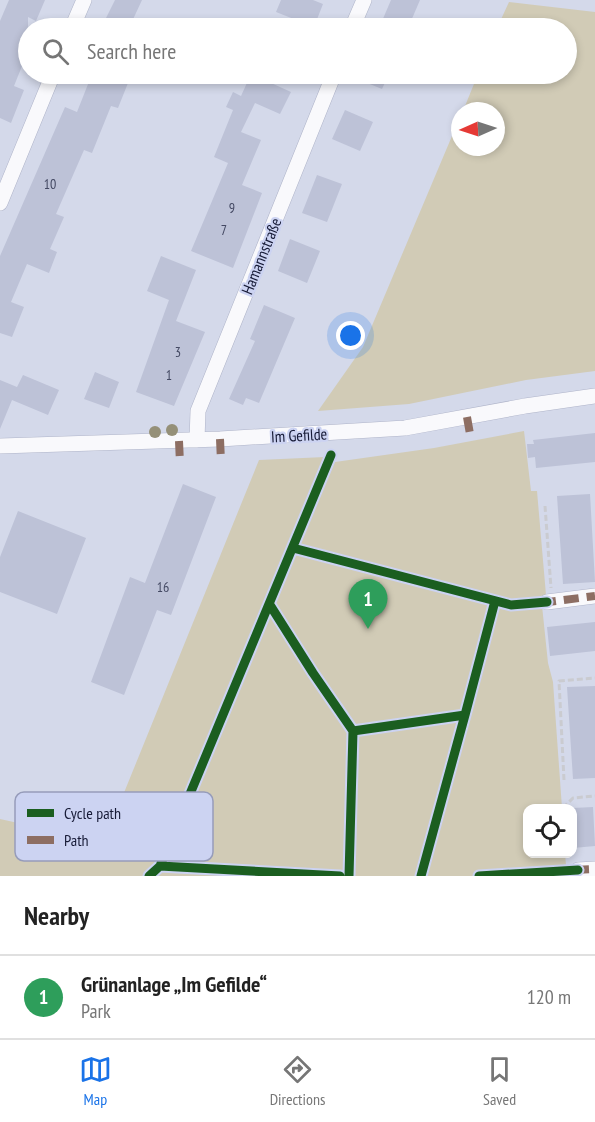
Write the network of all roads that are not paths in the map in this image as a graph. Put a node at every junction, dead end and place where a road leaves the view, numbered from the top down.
1 (84, 0) edge
2 (364, 0) edge
3 (76, 18) edge
4 (356, 18) edge
5 (49, 84) edge
6 (330, 84) edge
7 (0, 203) edge
8 (595, 396) edge
9 (197, 440) junction
10 (0, 446) edge
11 (595, 596) edge
12 (549, 602) road end
13 (595, 869) edge
14 (578, 870) dead end

1 - 3 street
2 - 4 street
5 - 7 street
6 - 9 street, Hamannstraße
8 - 9 street, Im Gefilde
9 - 10 street, Im Gefilde
11 - 12 street
13 - 14 street

